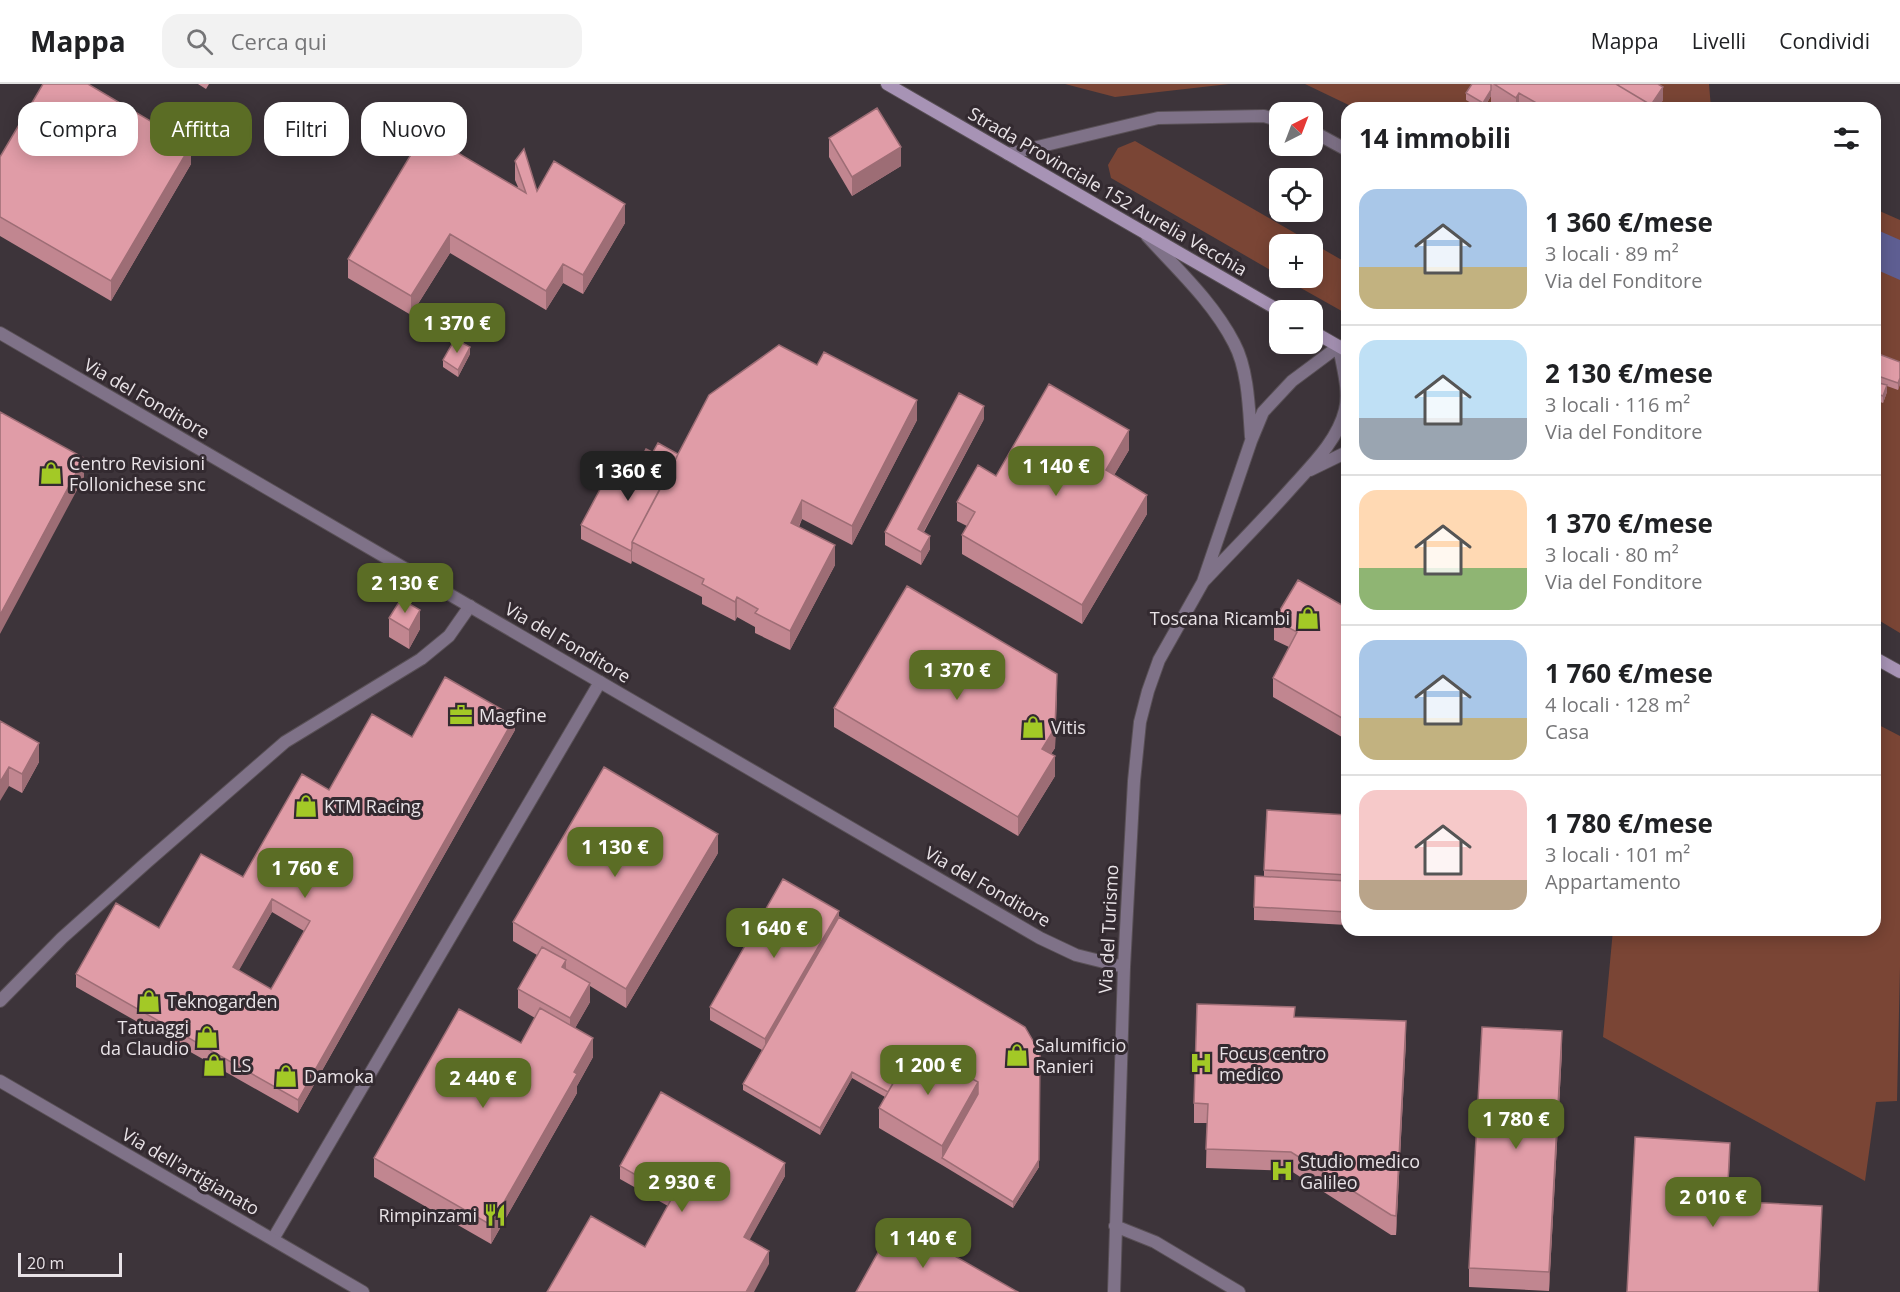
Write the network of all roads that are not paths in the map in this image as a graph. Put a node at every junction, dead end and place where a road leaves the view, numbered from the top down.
1 (887, 84) edge
2 (1269, 118) edge
3 (1323, 137) edge
4 (1341, 147) edge
5 (1008, 154) junction
6 (1144, 232) junction
7 (1269, 306) edge
8 (0, 333) edge
9 (1323, 337) edge
10 (1341, 348) edge
11 (1341, 350) edge
12 (1341, 422) edge
13 (1251, 441) junction
14 (1341, 455) edge
15 (1306, 472) junction
16 (1203, 582) junction
17 (470, 606) junction
18 (1881, 661) edge
19 (1900, 672) edge
20 (600, 682) junction
21 (1124, 967) junction
22 (0, 1002) edge
23 (0, 1081) edge
24 (1115, 1226) junction
25 (273, 1239) junction
26 (363, 1292) edge
27 (1114, 1292) edge
28 (1239, 1292) edge

1 - 5 main road, Strada Provinciale 152 Aurelia Vecchia
2 - 5 street
3 - 4 street
5 - 6 main road, Strada Provinciale 152 Aurelia Vecchia
6 - 7 main road, Strada Provinciale 152 Aurelia Vecchia
6 - 13 street, Via del Turismo
8 - 17 street, Via del Fonditore
9 - 10 main road
11 - 13 street, Via del Turismo
12 - 15 street, Via del Turismo
13 - 16 street, Via del Turismo
14 - 15 street, Via del Turismo
15 - 16 street, Via del Turismo
16 - 21 street, Via del Turismo
17 - 20 street, Via del Fonditore
17 - 22 street
18 - 19 main road
20 - 21 street, Via del Fonditore
20 - 25 street
21 - 24 street, Via del Turismo
23 - 25 street, Via dell'artigianato
24 - 27 street, Via del Turismo
24 - 28 street
25 - 26 street, Via dell'artigianato

